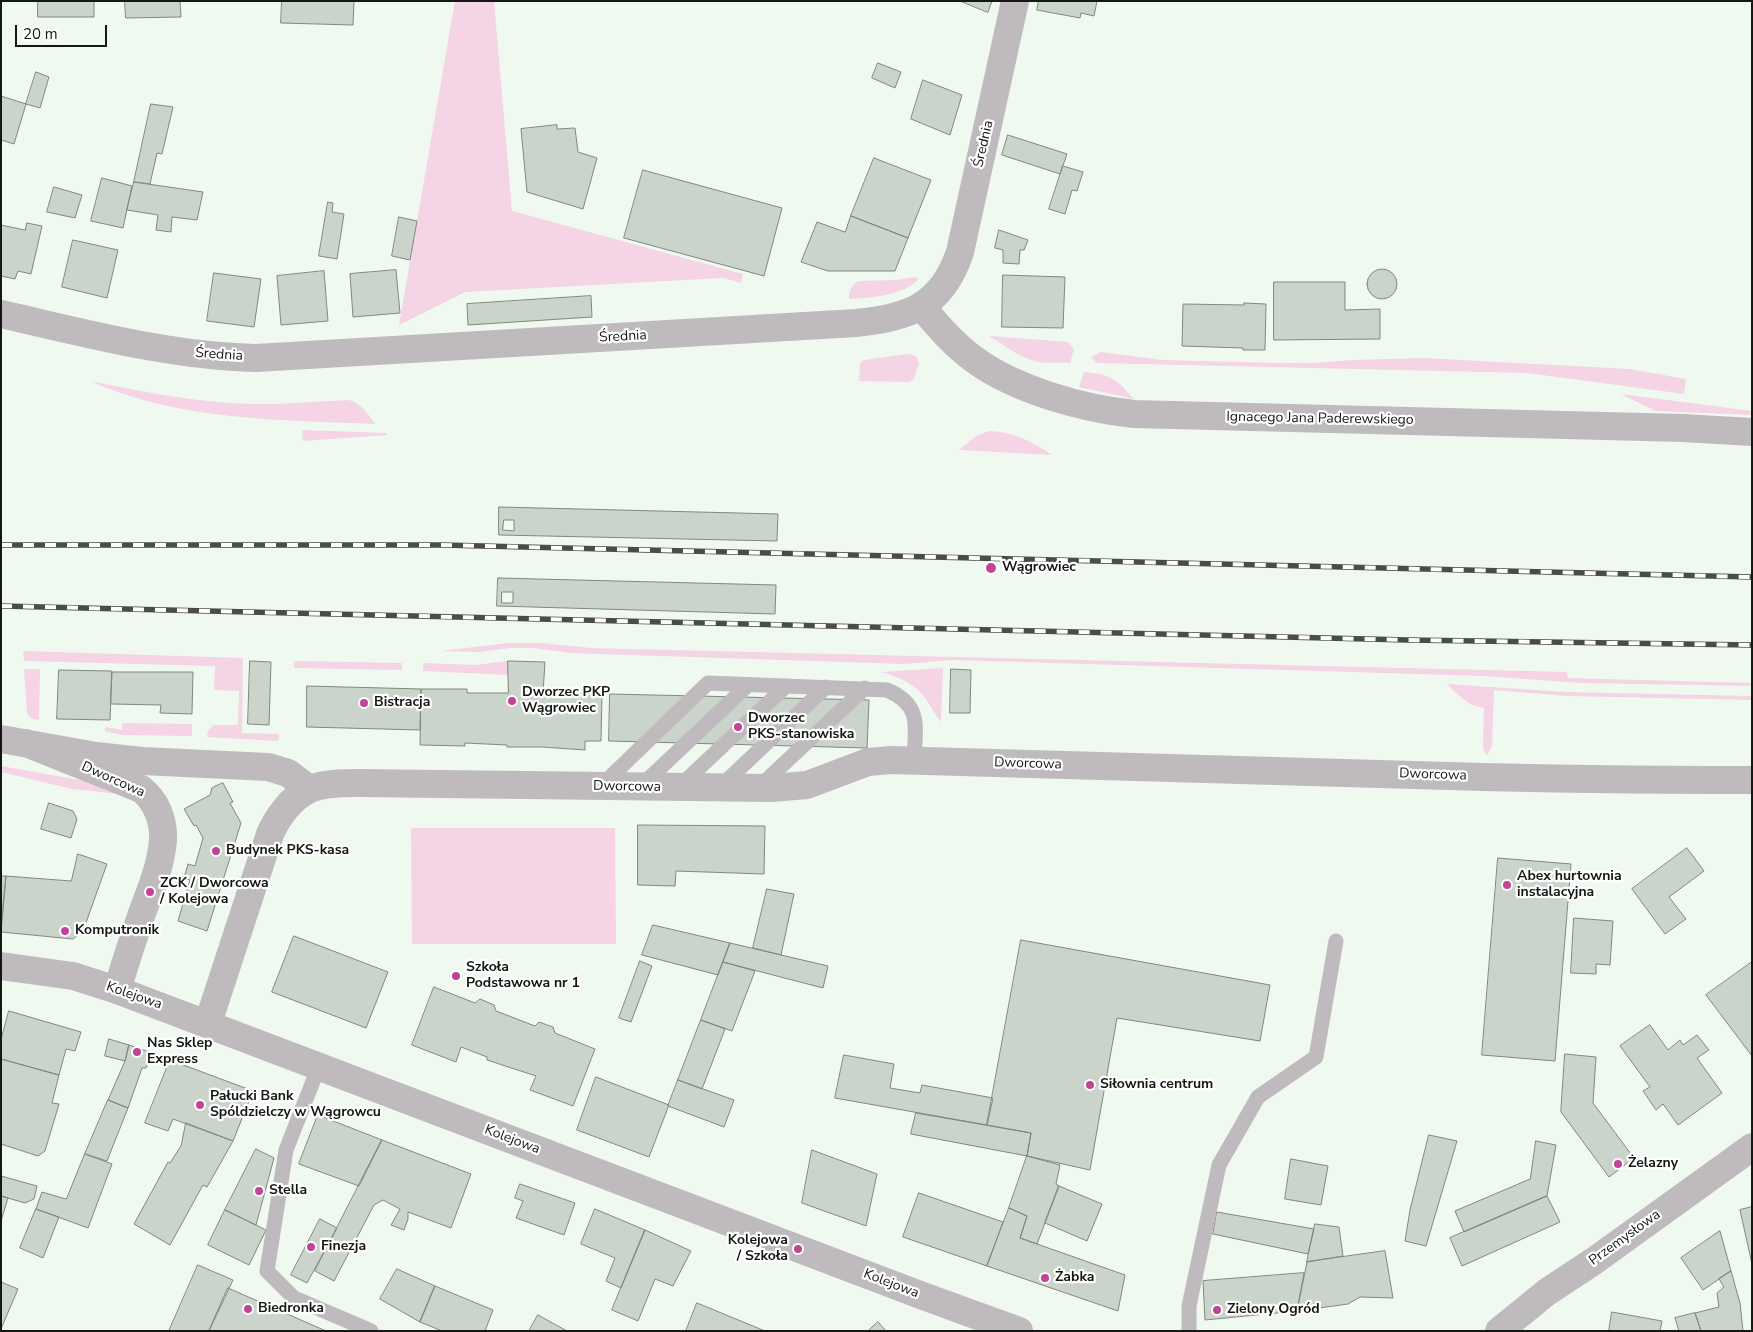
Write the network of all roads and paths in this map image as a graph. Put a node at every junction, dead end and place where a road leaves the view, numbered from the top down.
1 (1015, 1) edge
2 (921, 306) junction
3 (1, 314) edge
4 (1752, 432) edge
5 (748, 685) junction
6 (786, 686) junction
7 (826, 687) junction
8 (865, 688) junction
9 (14, 741) edge
10 (914, 761) junction
11 (1752, 780) edge
12 (600, 786) junction
13 (639, 787) junction
14 (679, 787) junction
15 (719, 788) junction
16 (758, 788) junction
17 (309, 789) junction
18 (1336, 941) dead end
19 (1, 966) edge
20 (118, 990) junction
21 (208, 1024) junction
22 (319, 1066) junction
23 (1752, 1147) edge
24 (371, 1331) edge
25 (1019, 1331) edge
26 (1189, 1331) edge
27 (1499, 1331) edge

1 - 2 street, Średnia
2 - 3 street, Średnia
2 - 4 street, Ignacego Jana Paderewskiego
5 - 6 lane
5 - 12 lane
5 - 13 lane
6 - 7 lane
6 - 14 lane
7 - 8 lane
7 - 15 lane
8 - 10 lane
8 - 16 lane
9 - 17 street, Dworcowa
9 - 20 street, Dworcowa
10 - 11 street, Dworcowa
10 - 16 street, Dworcowa
12 - 13 street, Dworcowa
12 - 17 street, Dworcowa
13 - 14 street, Dworcowa
14 - 15 street, Dworcowa
15 - 16 street, Dworcowa
17 - 21 street
18 - 26 lane
19 - 20 street, Kolejowa
20 - 21 street, Kolejowa
21 - 22 street, Kolejowa
22 - 24 lane
22 - 25 street, Kolejowa
23 - 27 street, Przemysłowa

